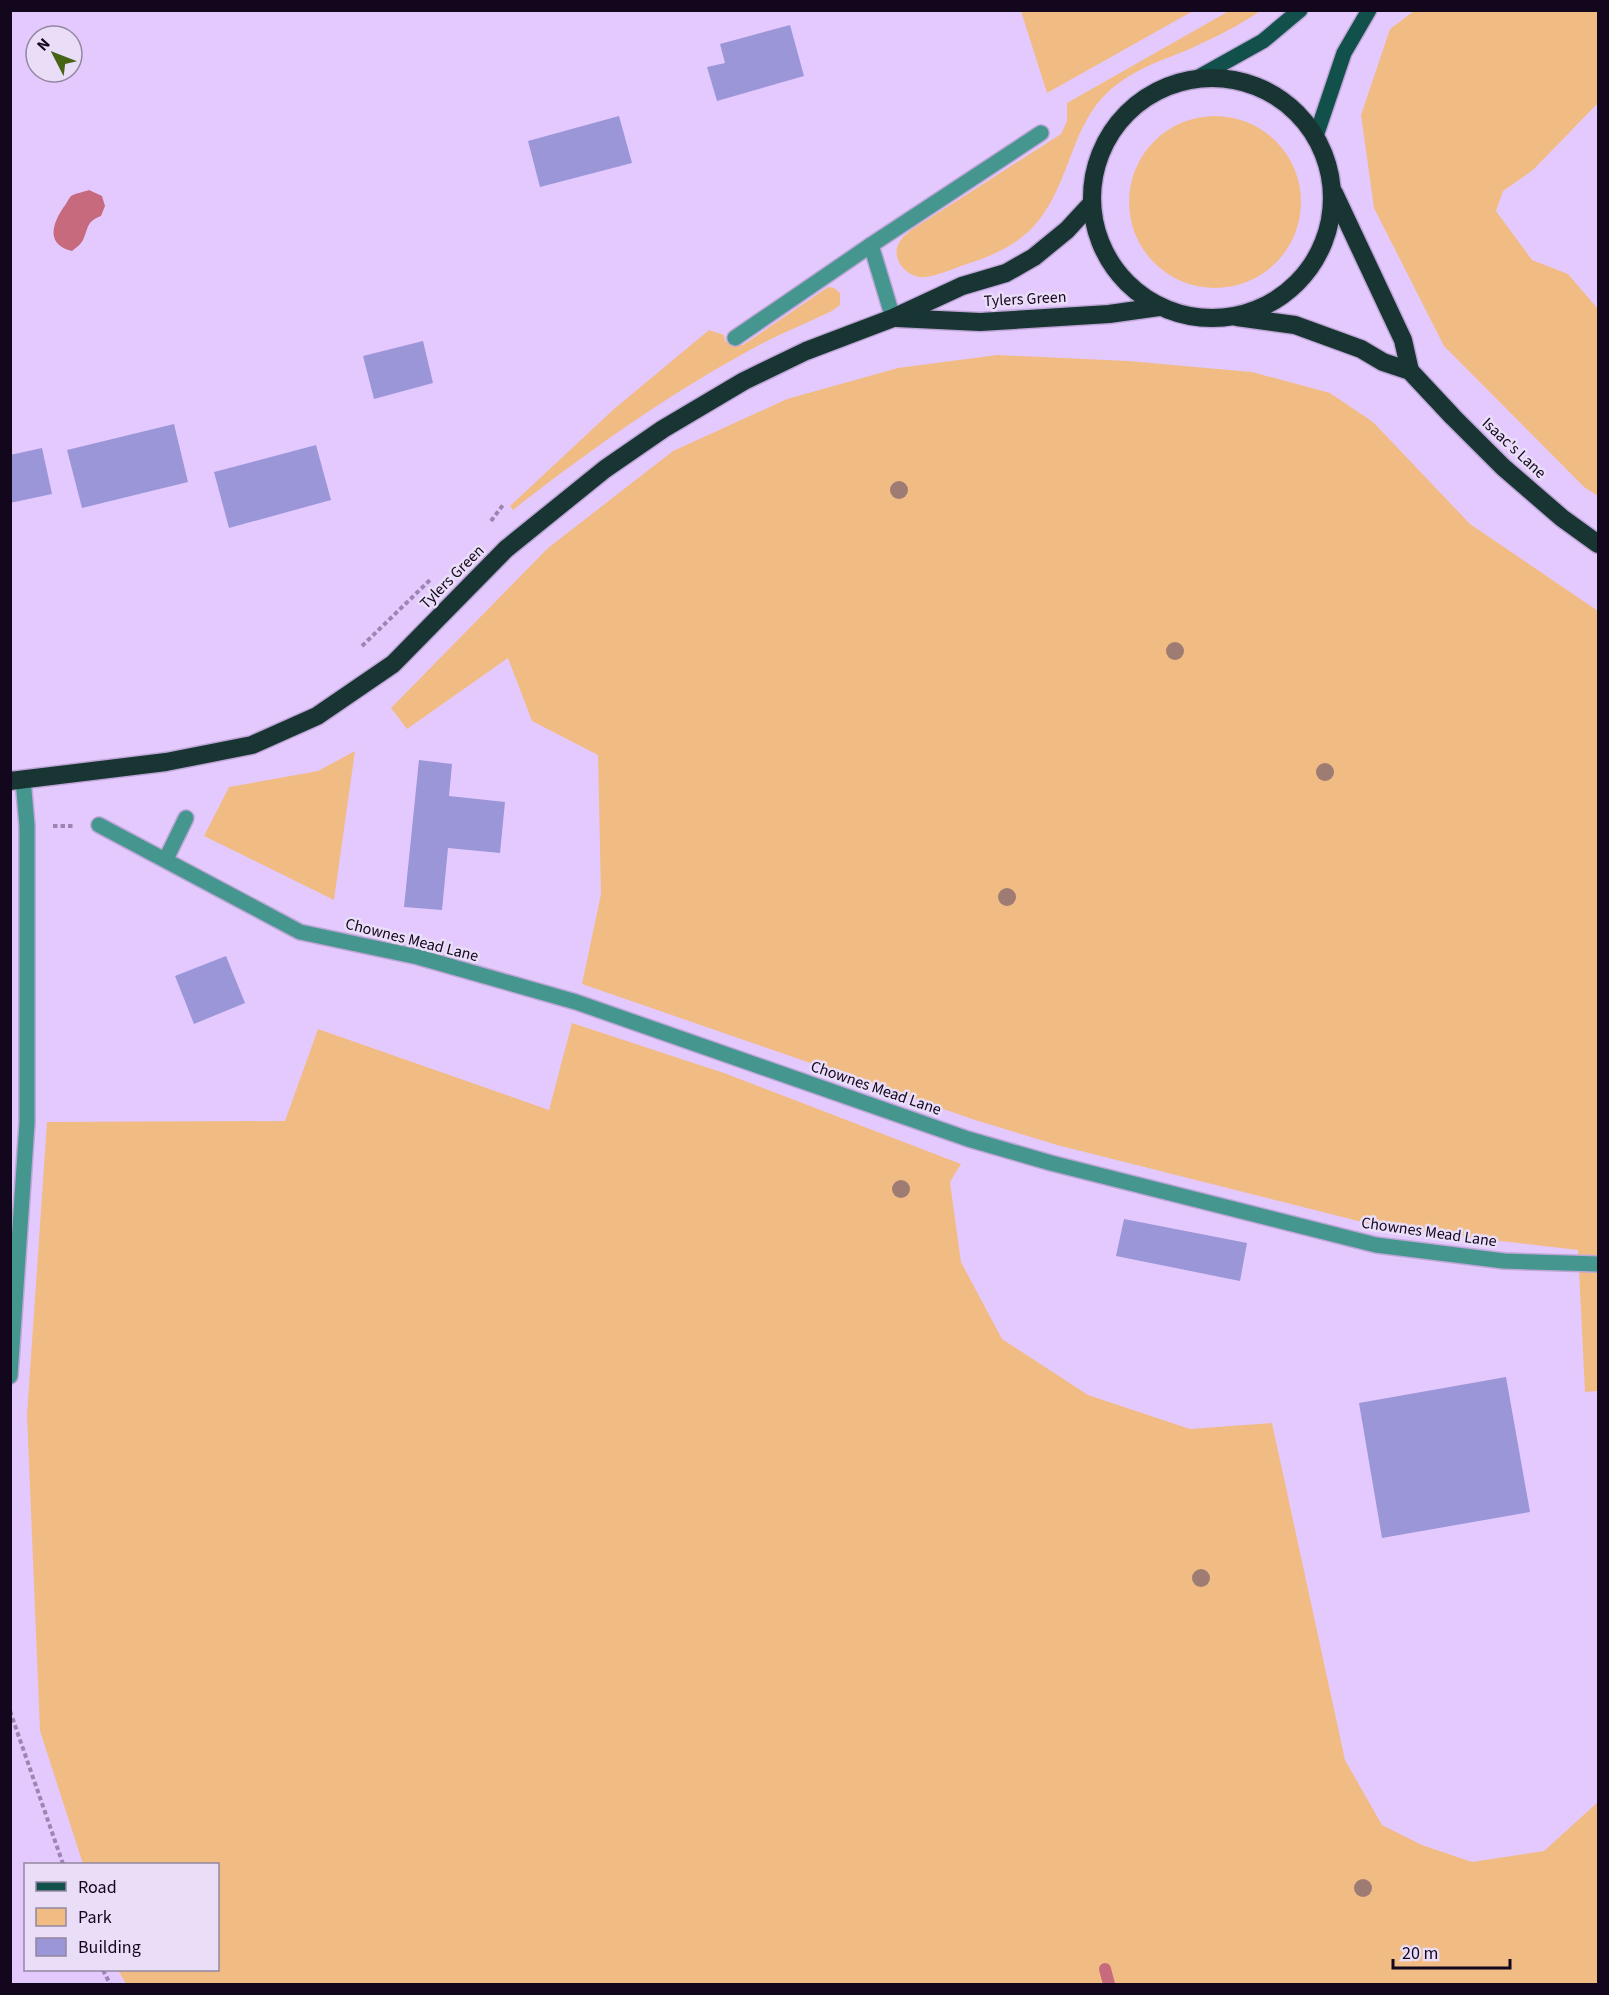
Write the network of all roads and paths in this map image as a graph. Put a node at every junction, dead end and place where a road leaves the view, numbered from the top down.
1 (1300, 10) edge
2 (1369, 10) edge
3 (1195, 79) junction
4 (1041, 133) dead end
5 (1316, 136) junction
6 (1332, 189) junction
7 (1091, 204) junction
8 (871, 245) junction
9 (1159, 307) junction
10 (1235, 317) junction
11 (893, 318) junction
12 (735, 338) dead end
13 (1410, 371) junction
14 (503, 504) dead end
15 (484, 527) dead end
16 (1599, 544) edge
17 (434, 576) dead end
18 (360, 648) dead end
19 (17, 780) edge
20 (186, 818) dead end
21 (99, 825) dead end
22 (166, 859) junction
23 (1599, 1264) edge
24 (10, 1376) edge
25 (10, 1711) edge
26 (63, 1863) edge

1 - 3 main road
2 - 5 main road
3 - 5 highway
3 - 7 highway
4 - 8 street
5 - 6 highway
6 - 10 highway
6 - 13 highway
7 - 9 highway
7 - 11 highway, Tylers Green
8 - 11 street
8 - 12 street
9 - 10 highway
9 - 11 highway, Tylers Green
10 - 13 highway, Isaac's Lane
11 - 19 highway, Tylers Green
13 - 16 highway, Isaac's Lane
14 - 15 path
17 - 18 path
19 - 24 street
20 - 22 street
21 - 22 street, Chownes Mead Lane
22 - 23 street, Chownes Mead Lane
25 - 26 path

